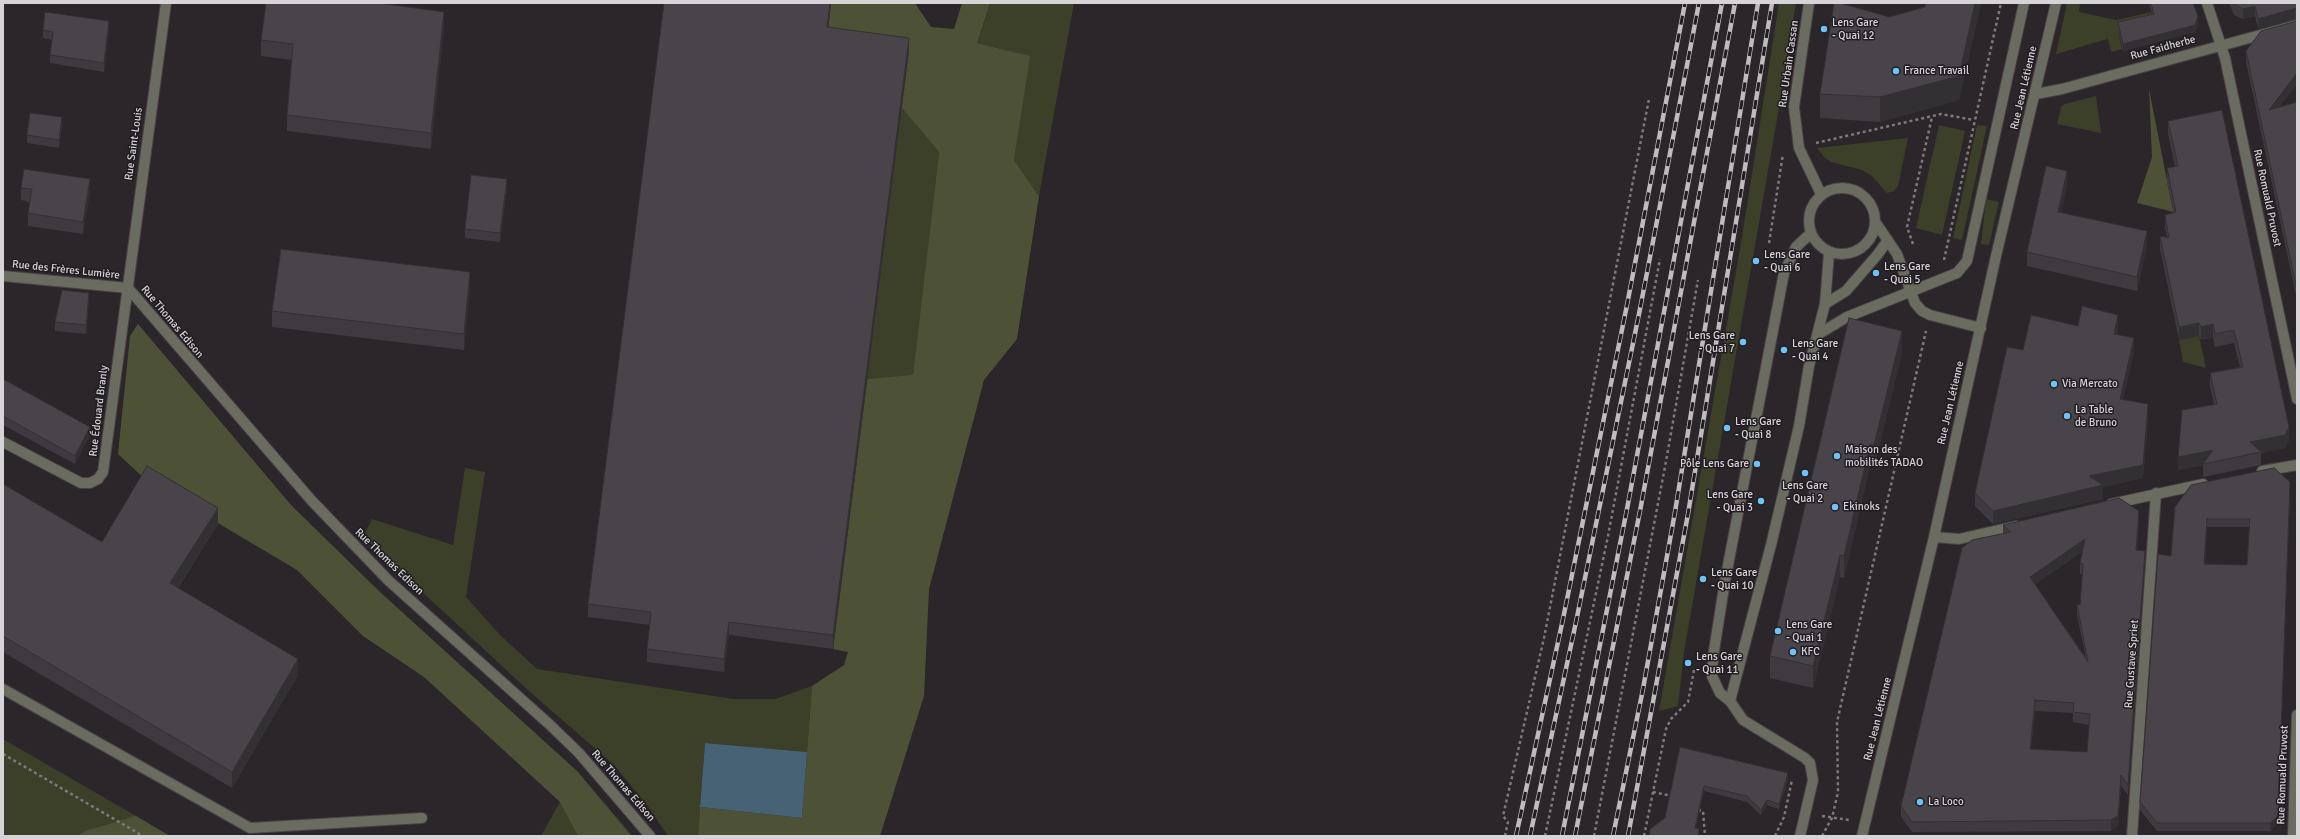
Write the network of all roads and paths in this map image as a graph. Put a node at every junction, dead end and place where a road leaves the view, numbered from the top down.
1 (166, 3) edge
2 (1809, 3) edge
3 (2001, 3) edge
4 (2024, 3) edge
5 (2056, 3) edge
6 (2208, 3) edge
7 (2297, 25) edge
8 (2222, 45) junction
9 (2036, 94) junction
10 (1649, 99) dead end
11 (1932, 116) junction
12 (1974, 120) junction
13 (1800, 148) junction
14 (1822, 194) junction
15 (1876, 223) junction
16 (1811, 233) junction
17 (1888, 240) junction
18 (1768, 243) dead end
19 (1914, 249) dead end
20 (1829, 253) junction
21 (1660, 260) dead end
22 (3, 276) edge
23 (1698, 280) dead end
24 (1940, 281) junction
25 (128, 288) junction
26 (1911, 291) junction
27 (1825, 304) junction
28 (1930, 316) junction
29 (1981, 328) junction
30 (1817, 335) junction
31 (2297, 399) edge
32 (3, 442) edge
33 (2297, 465) edge
34 (2248, 474) edge
35 (2210, 482) edge
36 (2156, 494) junction
37 (2103, 506) edge
38 (2027, 523) edge
39 (1934, 537) junction
40 (1694, 668) dead end
41 (3, 689) edge
42 (1730, 701) junction
43 (2297, 715) edge
44 (3, 754) edge
45 (1792, 780) dead end
46 (1653, 792) junction
47 (1679, 798) edge
48 (1696, 810) edge
49 (1818, 816) dead end
50 (422, 818) dead end
51 (1832, 818) junction
52 (1645, 831) junction
53 (1652, 833) edge
54 (143, 836) edge
55 (650, 836) edge
56 (1505, 836) edge
57 (1545, 836) edge
58 (1594, 836) edge
59 (1644, 836) edge
60 (1705, 836) edge
61 (1775, 836) edge
62 (1800, 836) edge
63 (1822, 836) edge
64 (1862, 836) edge
65 (2132, 836) edge
66 (2293, 836) edge

1 - 25 street, Rue Saint-Louis
2 - 13 street, Rue Urbain Cassan
3 - 12 path
4 - 24 street
5 - 9 street, Rue Jean Létienne
6 - 8 street, Rue Romuald Pruvost
7 - 8 street, Rue Faidherbe
8 - 9 street, Rue Faidherbe
8 - 31 street, Rue Romuald Pruvost
9 - 29 street, Rue Jean Létienne
10 - 56 path
11 - 12 path
11 - 13 path
11 - 19 path
12 - 24 path
13 - 14 street, Rue Urbain Cassan
13 - 18 path
14 - 15 street
14 - 16 street
15 - 17 street
15 - 20 street
16 - 20 street
16 - 42 street
17 - 26 street
17 - 27 street
20 - 27 street
21 - 57 path
22 - 25 street, Rue des Frères Lumière
23 - 58 path
24 - 26 street
25 - 32 street, Rue Édouard Branly
25 - 55 street, Rue Thomas Edison
26 - 28 street
26 - 30 street
27 - 30 street
28 - 29 street
28 - 51 path
29 - 39 street, Rue Jean Létienne
30 - 42 street
33 - 34 street
35 - 36 street
36 - 37 street
36 - 65 street, Rue Gustave Spriet
38 - 39 street
39 - 64 street, Rue Jean Létienne
40 - 46 path
41 - 50 street
42 - 62 street
43 - 66 street, Rue Romuald Pruvost
44 - 54 path
45 - 61 path
46 - 47 path
46 - 52 path
48 - 60 path
49 - 51 path
51 - 63 path
52 - 53 path
52 - 59 path

